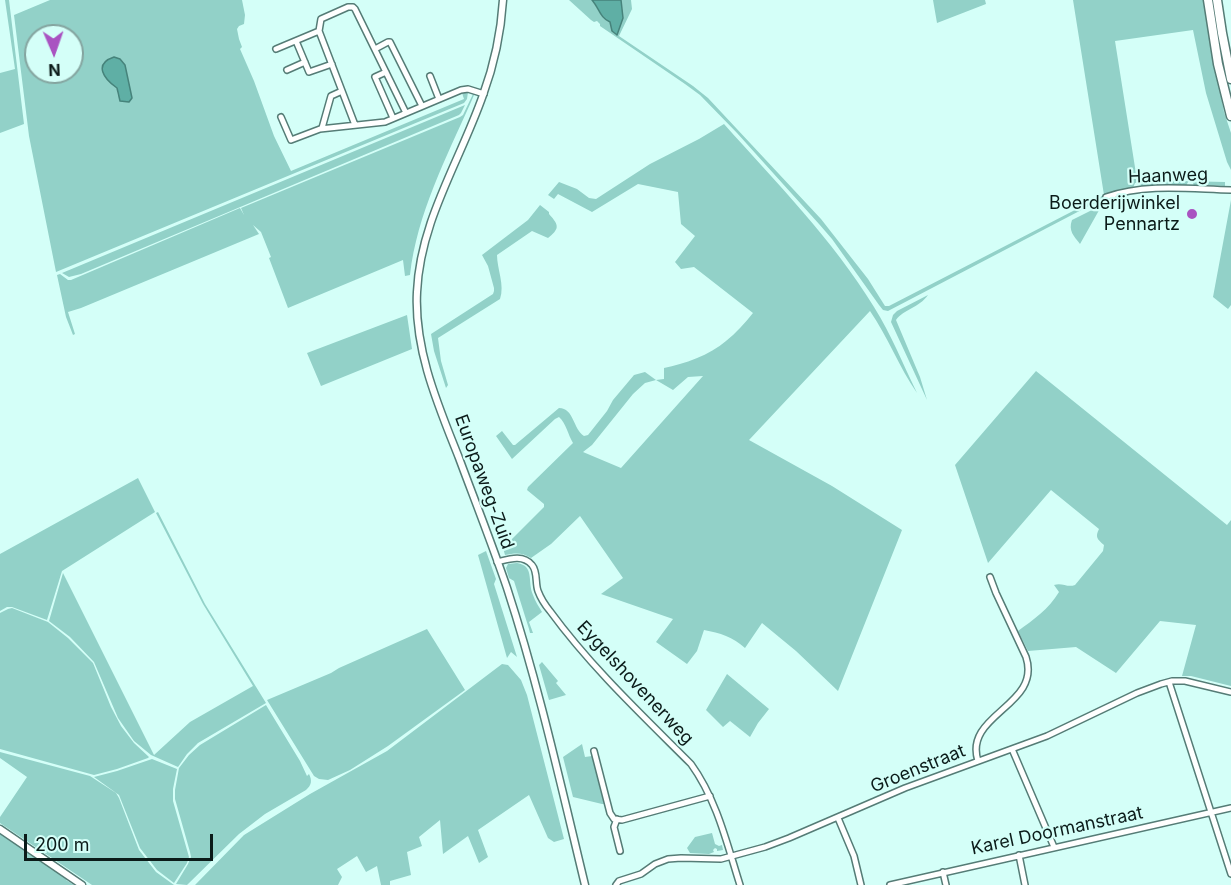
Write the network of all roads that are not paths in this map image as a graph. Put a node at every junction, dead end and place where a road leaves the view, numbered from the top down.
1 (503, 0) edge
2 (1208, 0) edge
3 (1217, 0) edge
4 (319, 31) junction
5 (297, 41) junction
6 (276, 49) dead end
7 (375, 49) junction
8 (305, 62) junction
9 (332, 64) junction
10 (287, 70) dead end
11 (386, 72) junction
12 (429, 76) dead end
13 (1231, 79) edge
14 (342, 91) junction
15 (484, 94) junction
16 (439, 99) junction
17 (422, 106) junction
18 (406, 113) junction
19 (1231, 116) edge
20 (281, 117) dead end
21 (393, 118) junction
22 (355, 125) junction
23 (322, 128) junction
24 (1231, 190) edge
25 (1106, 197) dead end
26 (498, 562) junction
27 (990, 578) dead end
28 (1169, 682) junction
29 (1231, 692) edge
30 (1012, 749) junction
31 (594, 751) dead end
32 (978, 761) junction
33 (710, 796) junction
34 (1231, 808) edge
35 (1210, 813) junction
36 (838, 818) junction
37 (617, 819) junction
38 (0, 829) edge
39 (1054, 847) junction
40 (620, 850) dead end
41 (1019, 855) junction
42 (731, 857) junction
43 (943, 872) junction
44 (1231, 874) edge
45 (82, 885) edge
46 (585, 885) edge
47 (616, 885) edge
48 (740, 885) edge
49 (861, 885) edge
50 (890, 885) edge
51 (946, 885) edge
52 (1025, 885) edge

1 - 15 street, Europaweg-Zuid
2 - 19 highway
3 - 13 highway
4 - 5 street
4 - 7 street
4 - 9 street
5 - 6 street
5 - 8 street
7 - 11 street
7 - 17 street
8 - 9 street
8 - 10 street
9 - 14 street
11 - 18 street
11 - 21 street
12 - 16 street
14 - 22 street
14 - 23 street
15 - 16 street
15 - 26 street, Europaweg-Zuid
16 - 17 street
17 - 18 street
18 - 21 street
20 - 23 street
21 - 22 street
22 - 23 street
24 - 25 street, Haanweg
26 - 33 street, Eygelshovenerweg
26 - 46 street, Europaweg-Zuid
27 - 32 street
28 - 29 street, Groenstraat
28 - 30 street, Groenstraat
28 - 35 street
30 - 32 street, Groenstraat
30 - 39 street
31 - 37 street
32 - 36 street, Groenstraat
33 - 37 street
33 - 42 street, Eygelshovenerweg
34 - 35 street, Karel Doormanstraat
35 - 39 street, Karel Doormanstraat
35 - 44 street
36 - 42 street, Groenstraat
36 - 49 street
37 - 40 street
38 - 45 street
39 - 41 street, Karel Doormanstraat
41 - 43 street, Karel Doormanstraat
41 - 52 street
42 - 47 street, Groenstraat
42 - 48 street, Eygelshovenerweg
43 - 50 street, Karel Doormanstraat
43 - 51 street

